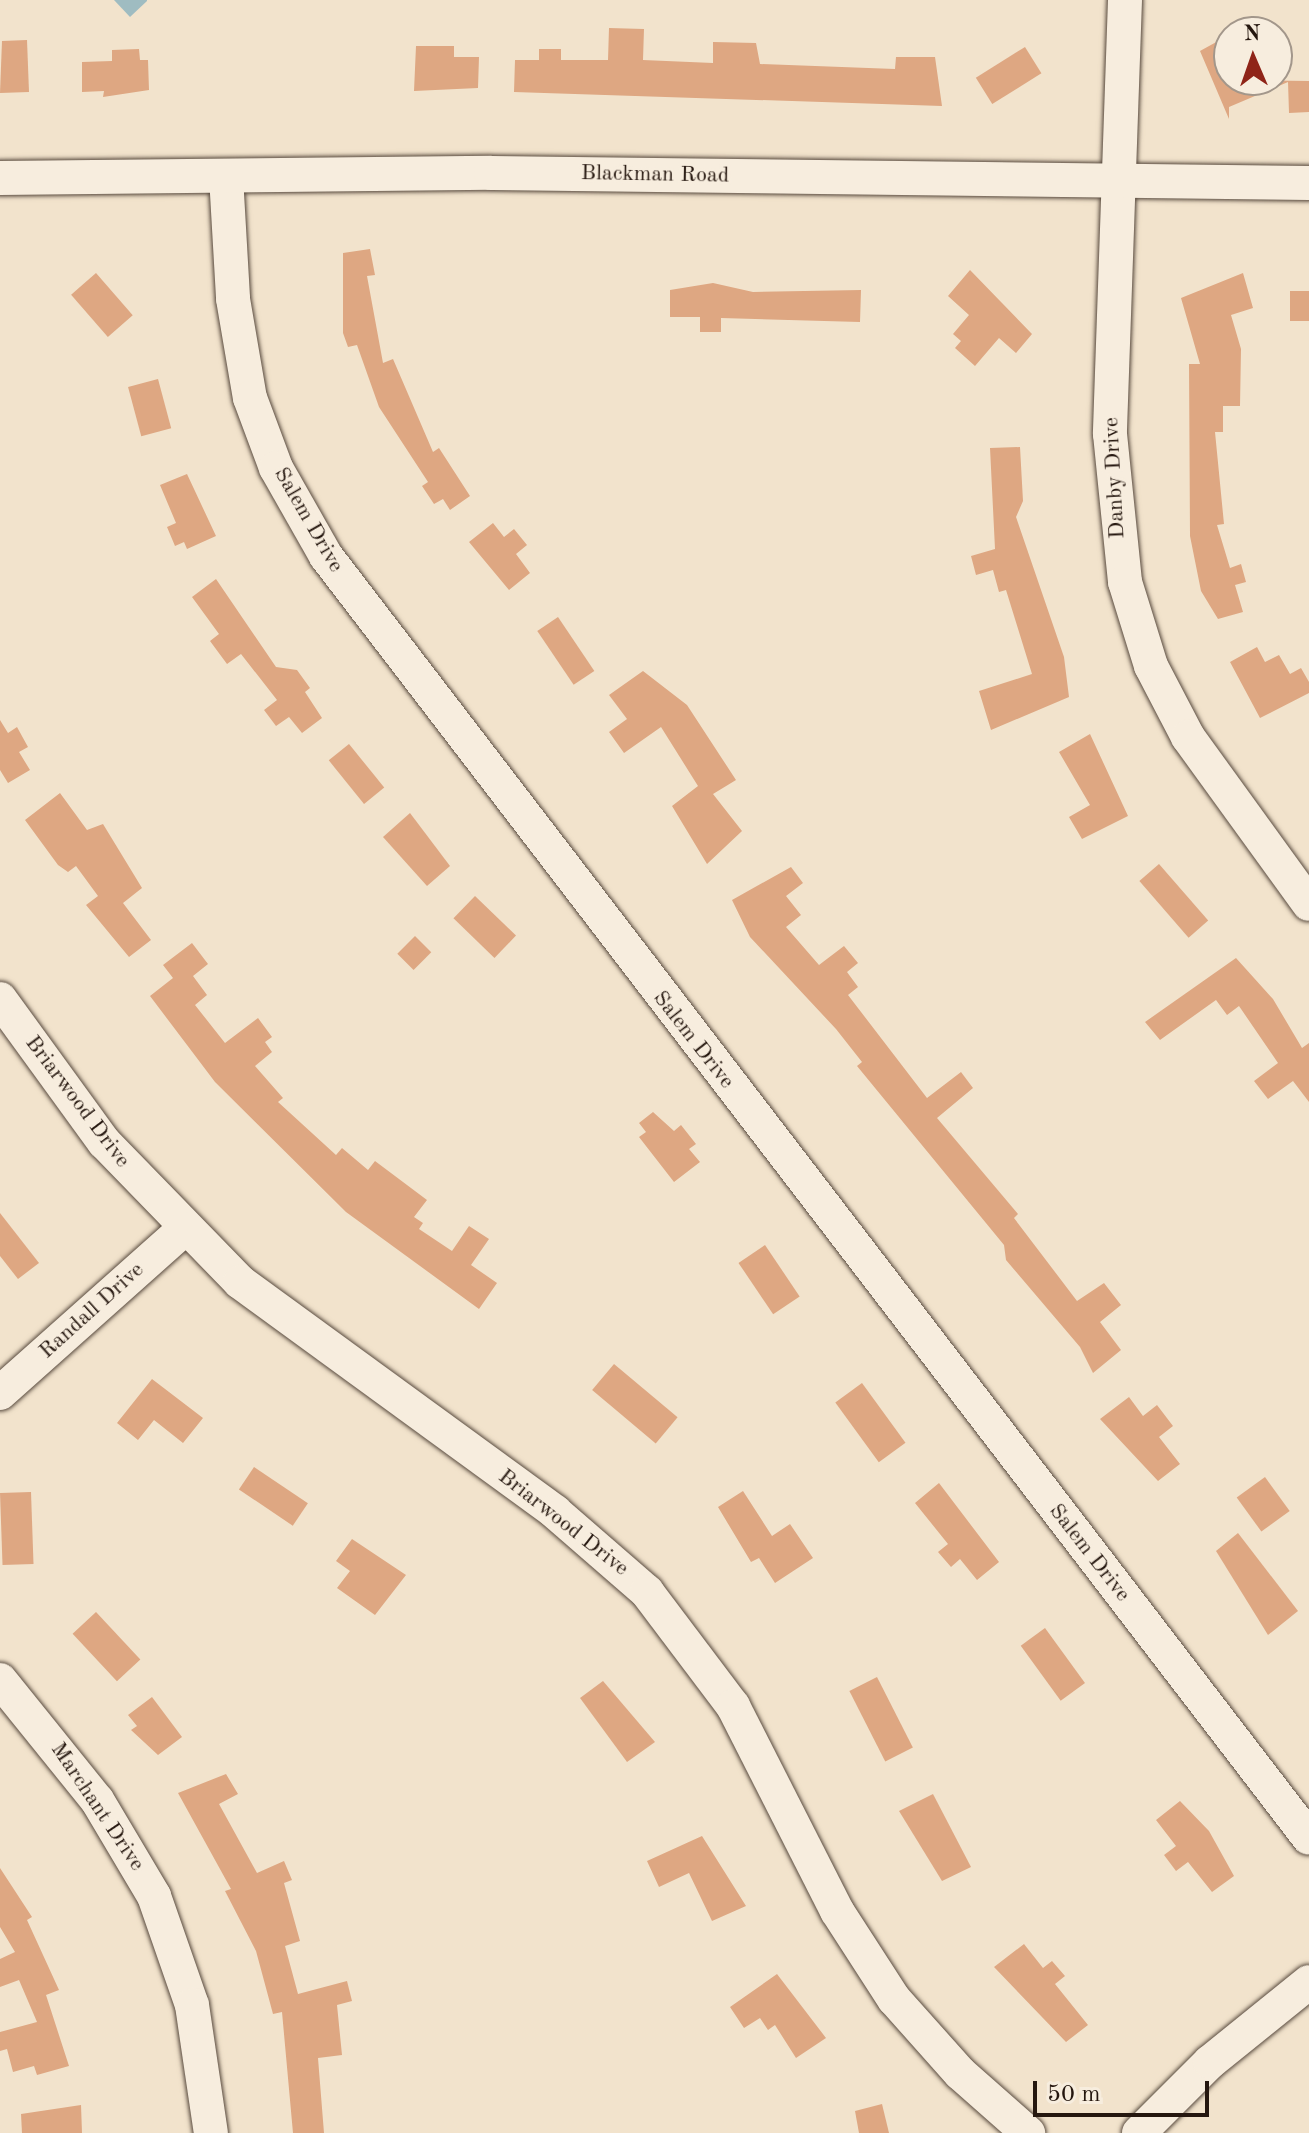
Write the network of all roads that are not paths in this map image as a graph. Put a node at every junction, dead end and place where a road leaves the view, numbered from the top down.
1 (1125, 0) edge
2 (226, 176) junction
3 (0, 178) edge
4 (1120, 183) junction
5 (1309, 183) edge
6 (1309, 904) edge
7 (0, 999) edge
8 (184, 1229) junction
9 (0, 1393) edge
10 (0, 1680) edge
11 (1309, 1838) edge
12 (1309, 1982) edge
13 (211, 2133) edge
14 (1028, 2133) edge
15 (1139, 2133) edge

1 - 4 street, Danby Drive
2 - 3 street, Blackman Road
2 - 4 street, Blackman Road
2 - 11 street, Salem Drive
4 - 5 street, Blackman Road
4 - 6 street, Danby Drive
7 - 8 street, Briarwood Drive
8 - 9 street, Randall Drive
8 - 14 street, Briarwood Drive
10 - 13 street, Marchant Drive
12 - 15 street

